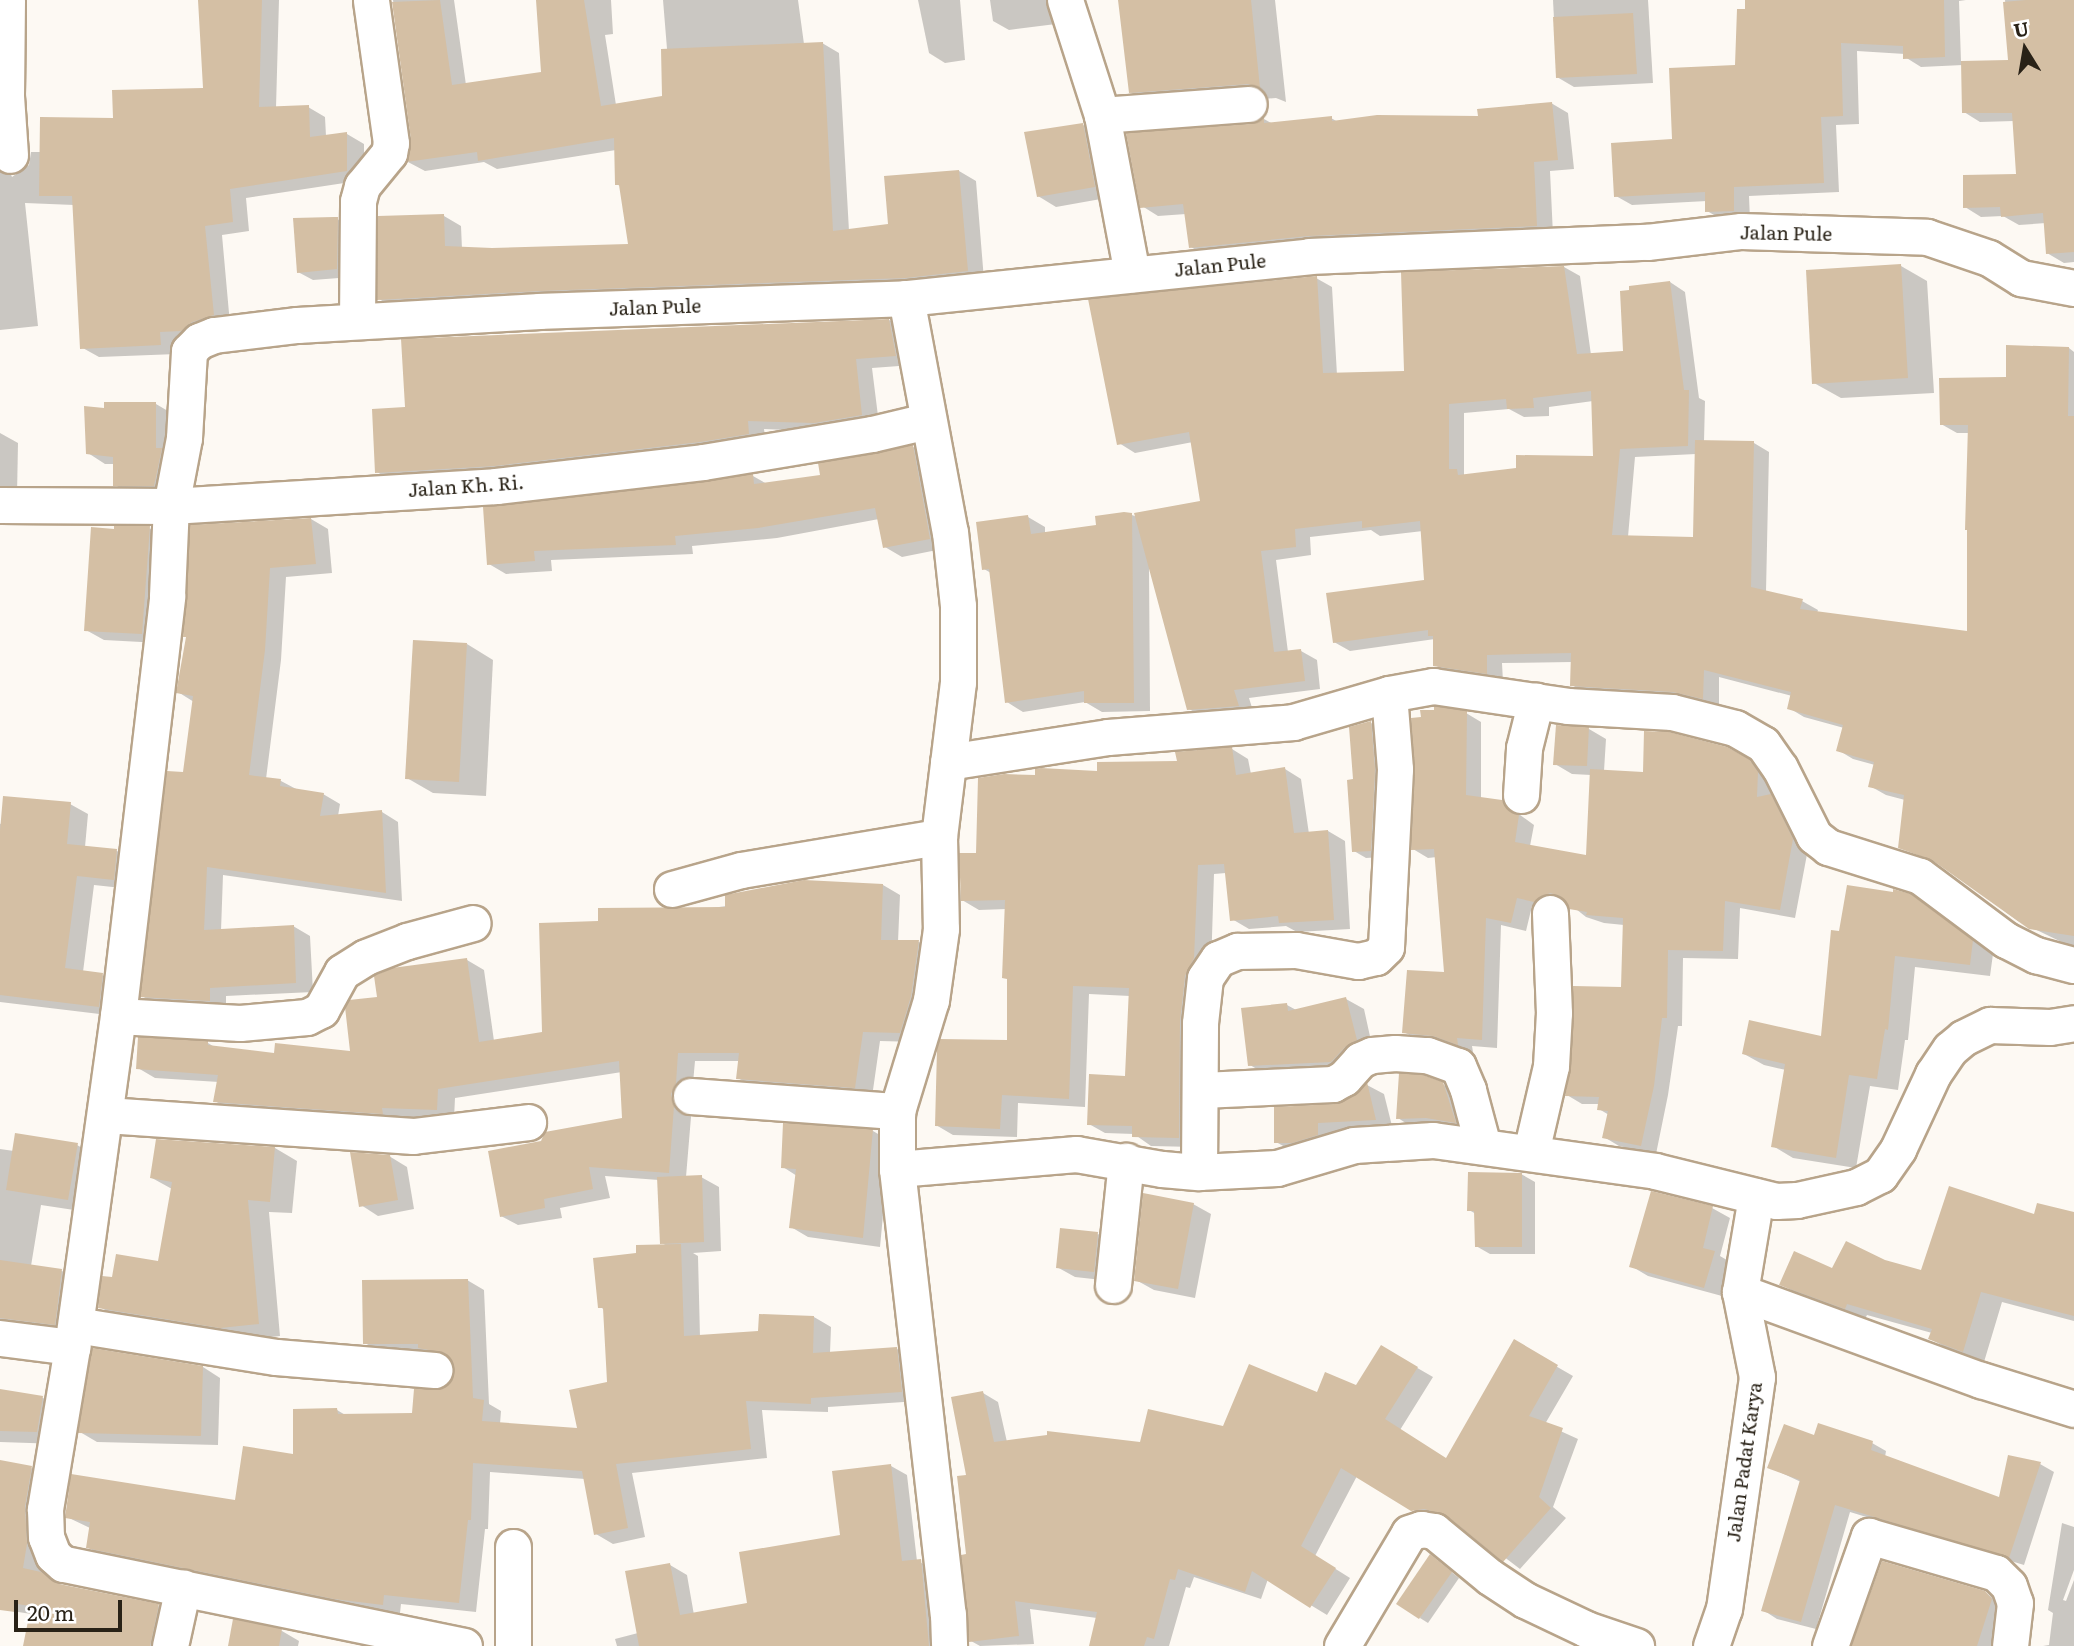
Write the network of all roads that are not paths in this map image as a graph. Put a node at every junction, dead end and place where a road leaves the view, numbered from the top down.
1 (7, 0) edge
2 (371, 0) edge
3 (1065, 0) edge
4 (1249, 104) dead end
5 (1102, 115) junction
6 (10, 155) dead end
7 (1132, 274) junction
8 (2074, 288) edge
9 (906, 298) junction
10 (357, 321) junction
11 (927, 421) junction
12 (0, 505) edge
13 (171, 506) junction
14 (1389, 694) junction
15 (1536, 700) junction
16 (948, 762) junction
17 (1521, 795) dead end
18 (939, 837) junction
19 (673, 889) dead end
20 (1550, 913) dead end
21 (473, 923) dead end
22 (2074, 965) edge
23 (118, 1016) junction
24 (2074, 1023) edge
25 (1202, 1090) junction
26 (691, 1096) dead end
27 (897, 1111) junction
28 (106, 1115) junction
29 (528, 1122) dead end
30 (1483, 1146) junction
31 (1531, 1152) junction
32 (1126, 1161) junction
33 (897, 1170) junction
34 (1199, 1172) junction
35 (1756, 1196) junction
36 (1113, 1285) dead end
37 (1740, 1292) junction
38 (74, 1336) junction
39 (0, 1338) edge
40 (434, 1370) dead end
41 (2074, 1409) edge
42 (513, 1547) dead end
43 (183, 1587) junction
44 (1833, 1639) edge
45 (170, 1646) edge
46 (464, 1646) edge
47 (513, 1646) edge
48 (949, 1646) edge
49 (1342, 1646) edge
50 (1636, 1646) edge
51 (1711, 1646) edge
52 (2010, 1646) edge

1 - 6 street
2 - 10 street
3 - 5 street
4 - 5 street
5 - 7 street
7 - 8 street, Jalan Pule
7 - 9 street, Jalan Pule
9 - 10 street, Jalan Pule
9 - 11 street
10 - 13 street, Jalan Pule
11 - 13 street, Jalan Kh. Ri.
11 - 16 street
12 - 13 street, Jalan Kh. Ri.
13 - 23 street, Jalan Pule
14 - 15 street
14 - 16 street
14 - 25 street
15 - 17 street
15 - 22 street
16 - 18 street
18 - 19 street
18 - 27 street
20 - 31 street
21 - 23 street
23 - 28 street, Jalan Pule
24 - 35 street
25 - 30 street
25 - 34 street
26 - 27 street
27 - 33 street
28 - 29 street
28 - 38 street, Jalan Pule
30 - 31 street
30 - 34 street
31 - 35 street
32 - 33 street
32 - 34 street
32 - 36 street
33 - 48 street
35 - 37 street, Jalan Padat Karya
37 - 41 street
37 - 51 street, Jalan Padat Karya
38 - 39 street
38 - 40 street
38 - 43 street, Jalan Pule
42 - 47 street
43 - 45 street
43 - 46 street, Jalan Pule
44 - 52 street
49 - 50 street

